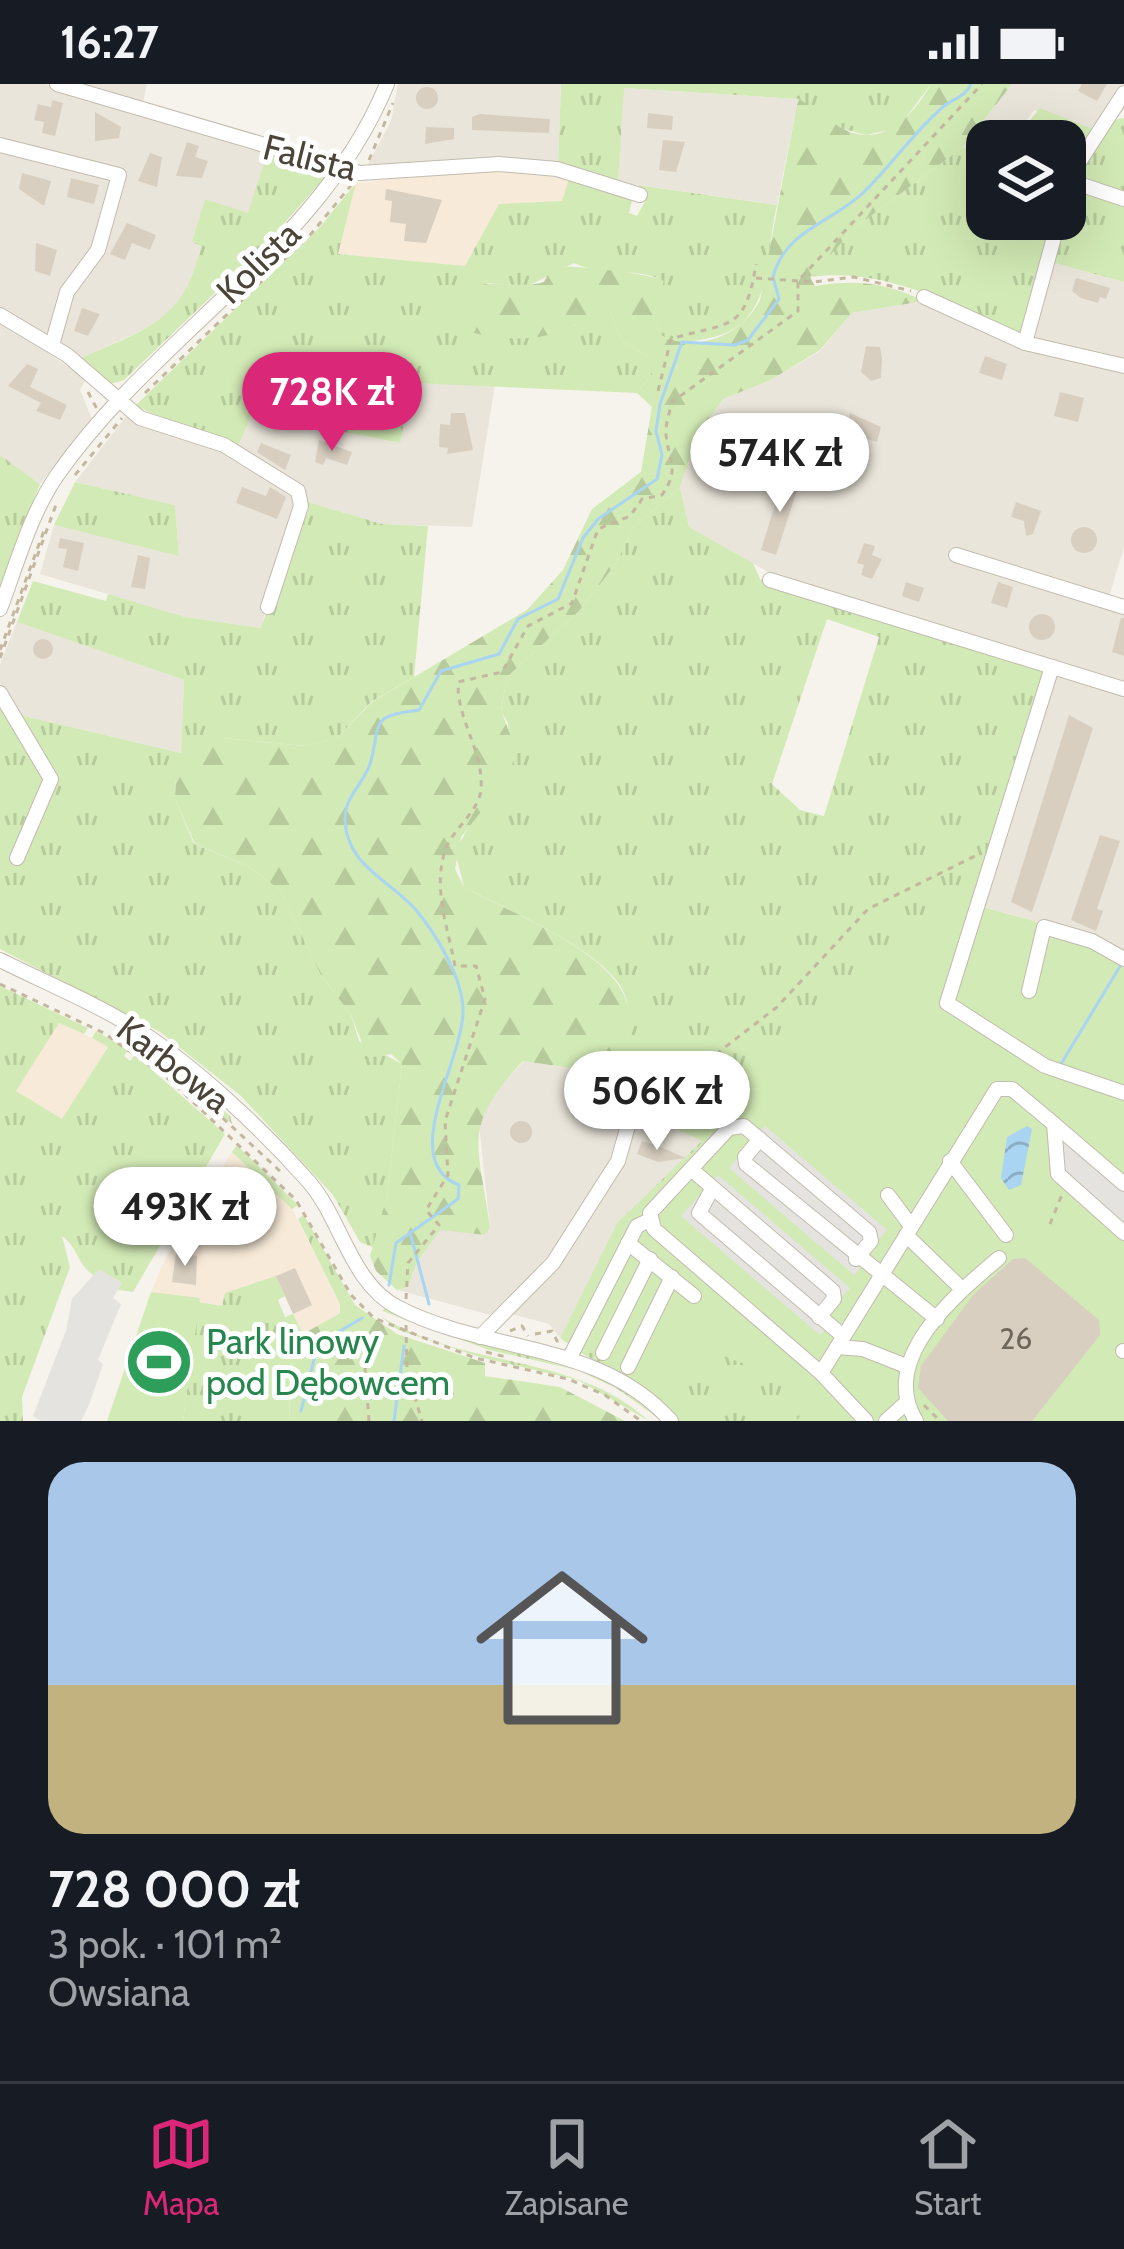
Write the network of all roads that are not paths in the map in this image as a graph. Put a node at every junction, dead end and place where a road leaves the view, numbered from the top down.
1 (57, 84) edge
2 (388, 89) edge
3 (1124, 93) edge
4 (1119, 111) edge
5 (0, 145) edge
6 (1086, 158) edge
7 (354, 171) junction
8 (1086, 186) edge
9 (640, 195) dead end
10 (1124, 199) edge
11 (1053, 240) edge
12 (924, 297) road end
13 (0, 315) edge
14 (1025, 343) junction
15 (52, 345) junction
16 (1124, 366) edge
17 (125, 405) junction
18 (956, 555) dead end
19 (770, 580) dead end
20 (268, 607) dead end
21 (1124, 607) edge
22 (0, 609) edge
23 (1052, 667) junction
24 (1124, 689) edge
25 (0, 693) edge
26 (17, 858) dead end
27 (1124, 959) edge
28 (0, 960) edge
29 (1029, 991) dead end
30 (1124, 1094) edge
31 (629, 1122) road end
32 (1054, 1124) junction
33 (760, 1139) junction
34 (950, 1161) junction
35 (691, 1168) junction
36 (1124, 1184) edge
37 (712, 1189) junction
38 (888, 1195) dead end
39 (650, 1220) junction
40 (909, 1230) junction
41 (1124, 1233) edge
42 (1006, 1235) dead end
43 (628, 1243) junction
44 (650, 1258) junction
45 (856, 1258) junction
46 (999, 1258) dead end
47 (672, 1277) junction
48 (879, 1277) junction
49 (962, 1289) junction
50 (694, 1296) dead end
51 (819, 1317) junction
52 (937, 1319) junction
53 (485, 1332) junction
54 (840, 1342) junction
55 (603, 1353) dead end
56 (570, 1357) junction
57 (906, 1366) junction
58 (628, 1367) dead end
59 (821, 1373) junction
60 (907, 1402) junction
61 (670, 1421) edge
62 (866, 1421) edge
63 (886, 1421) edge
64 (916, 1421) edge

1 - 7 street, Falista
2 - 7 street, Kolista
3 - 4 street
4 - 6 street
5 - 15 street
7 - 9 street, Falista
7 - 17 street, Kolista
8 - 10 street
11 - 14 street
12 - 14 street
13 - 15 street
14 - 16 street
15 - 17 street
17 - 20 street
17 - 22 street, Kolista
18 - 21 street
19 - 23 street
23 - 24 street
23 - 30 street
25 - 26 street
27 - 29 street
28 - 53 street, Karbowa
31 - 53 street
32 - 34 street
32 - 36 street
32 - 41 street
33 - 35 street
33 - 45 street
33 - 45 street
34 - 40 street
34 - 42 street
35 - 37 street
35 - 39 street
37 - 51 street
37 - 51 street
38 - 40 street
39 - 43 street
39 - 59 street
40 - 48 street
40 - 49 street
43 - 44 street
43 - 56 street
44 - 47 street
44 - 55 street
45 - 48 street
46 - 49 street
47 - 50 street
47 - 58 street
48 - 52 street
48 - 54 street
49 - 52 street
51 - 54 street
52 - 57 street
53 - 56 street, Karbowa
54 - 57 street
54 - 59 street
56 - 61 street, Karbowa
57 - 60 street
59 - 62 street
60 - 63 street
60 - 64 street

